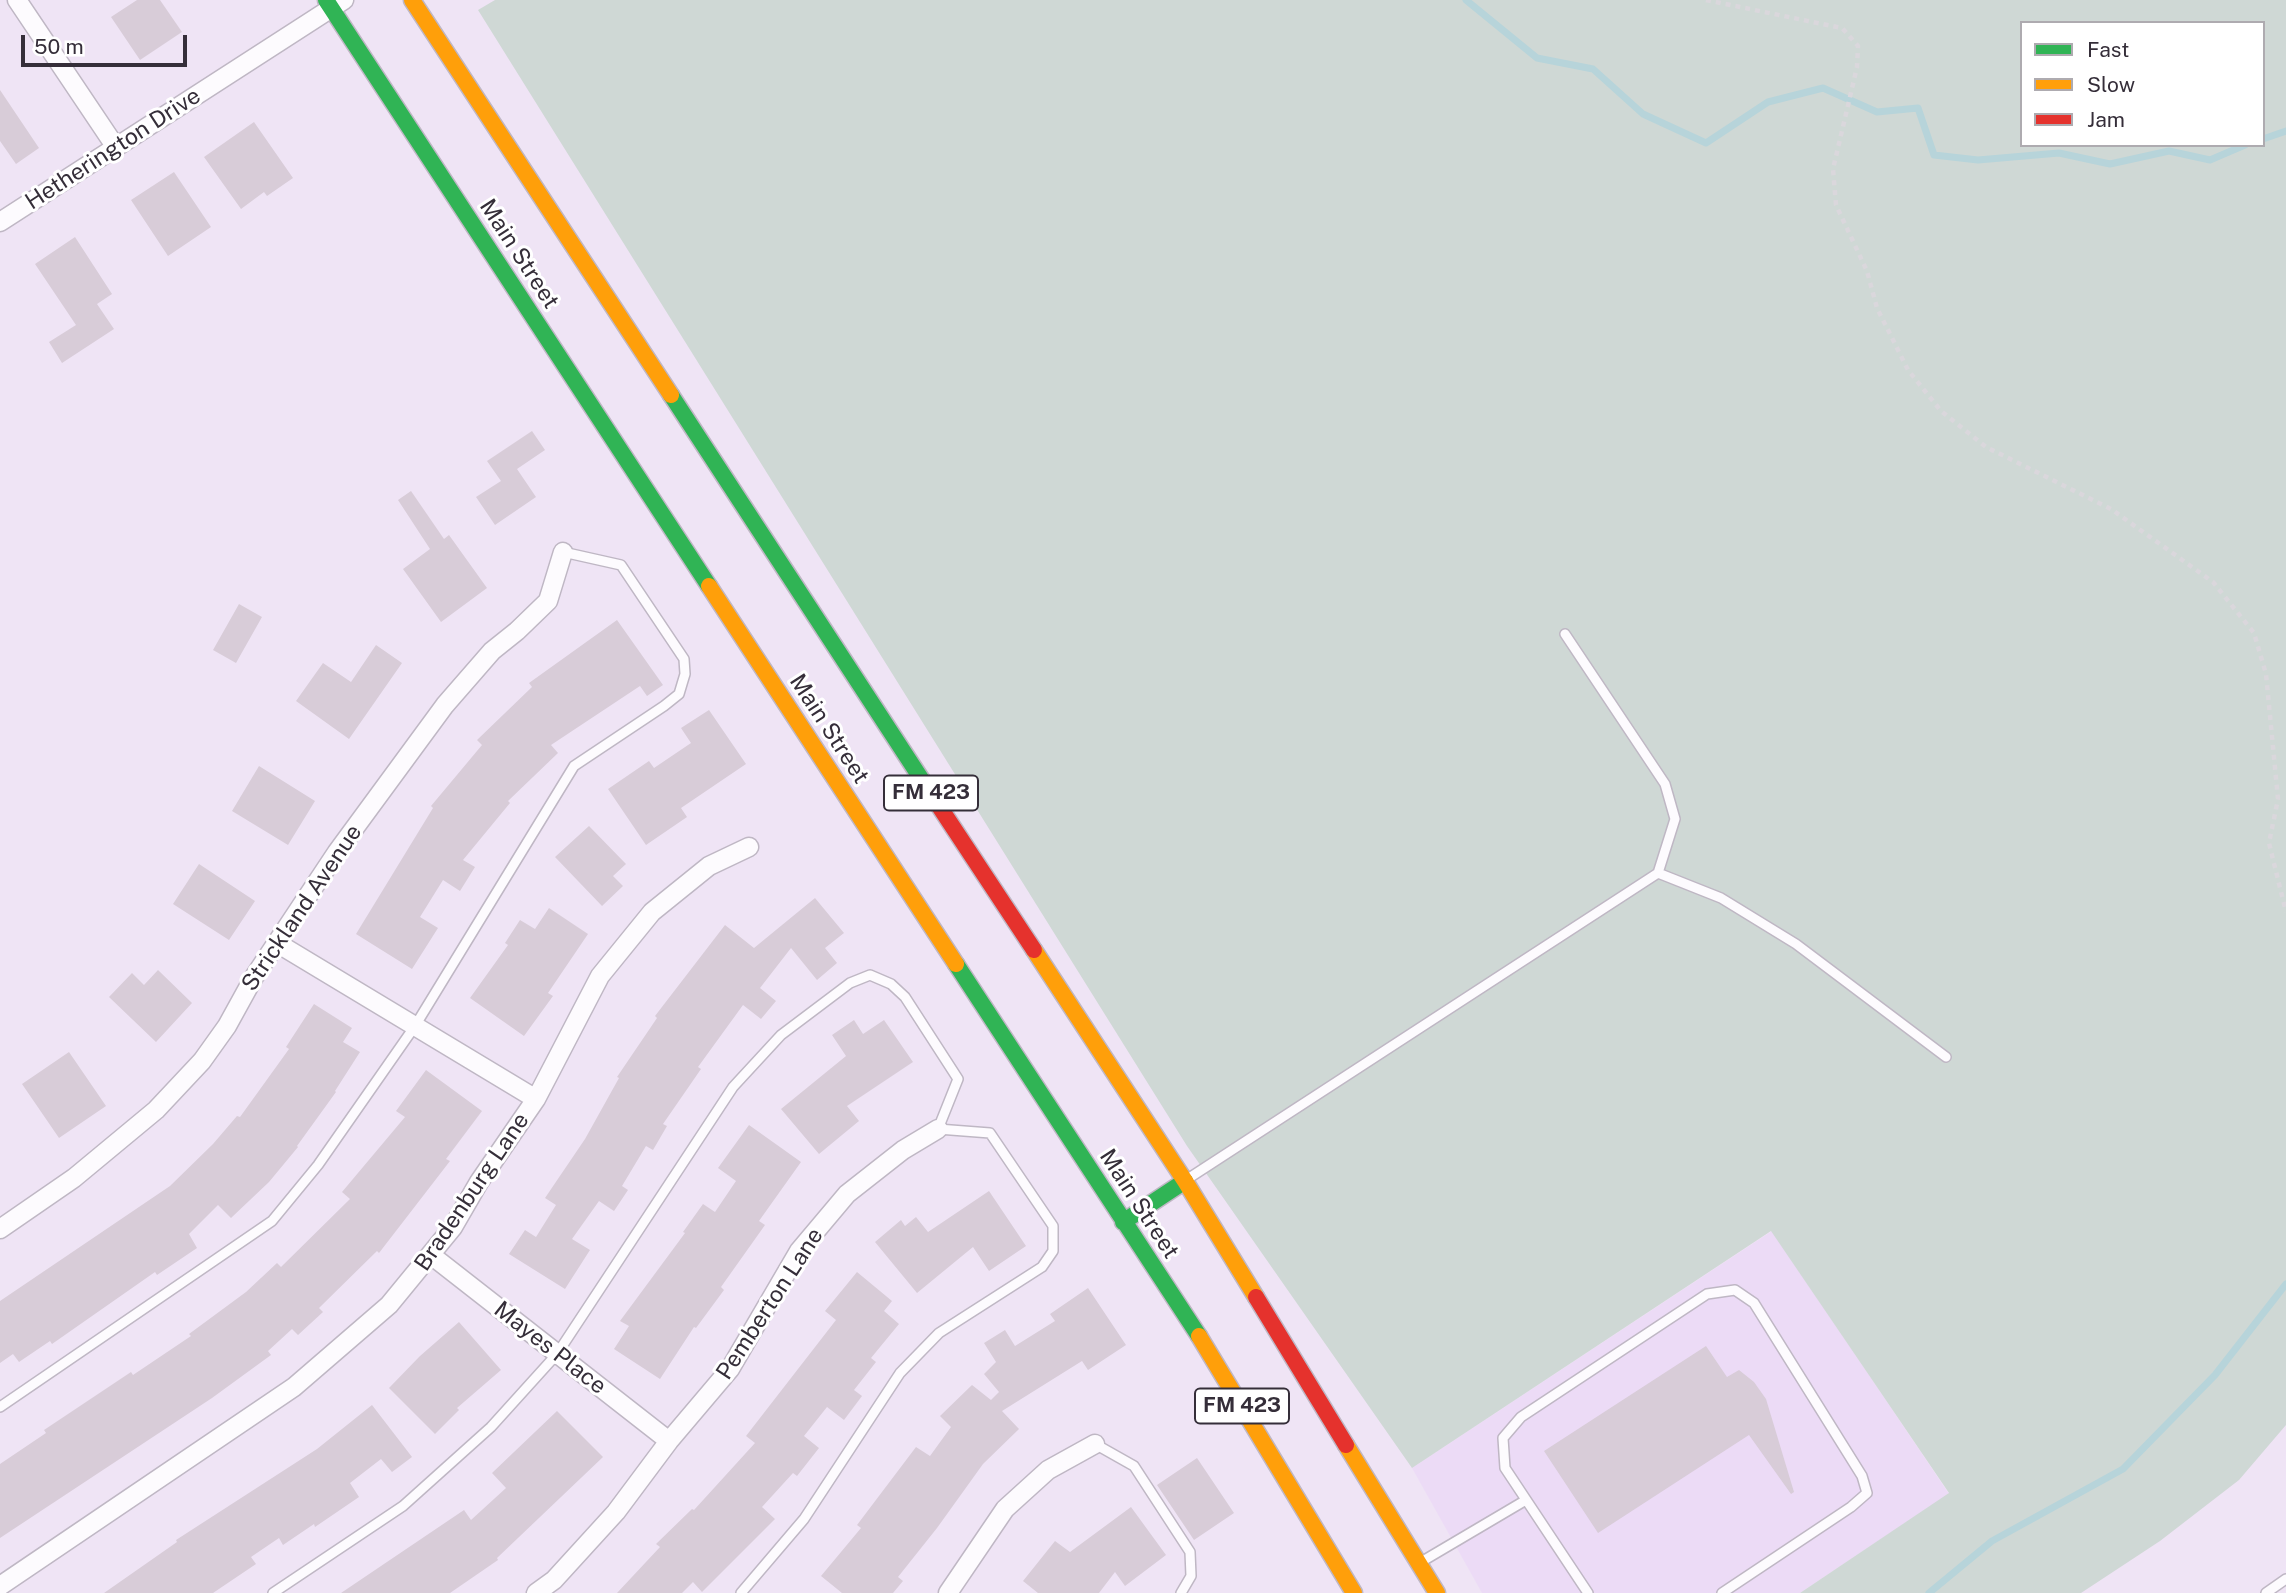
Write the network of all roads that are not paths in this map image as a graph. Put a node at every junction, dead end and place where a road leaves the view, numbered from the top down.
1 (17, 0) edge
2 (412, 0) edge
3 (334, 3) edge
4 (115, 146) junction
5 (0, 222) edge
6 (563, 552) joint
7 (1565, 634) dead end
8 (749, 847) dead end
9 (1658, 873) junction
10 (277, 943) junction
11 (415, 1026) junction
12 (1947, 1057) dead end
13 (536, 1099) junction
14 (938, 1129) junction
15 (1185, 1181) junction
16 (1124, 1222) junction
17 (0, 1229) edge
18 (431, 1255) junction
19 (557, 1354) junction
20 (0, 1407) edge
21 (669, 1441) junction
22 (1095, 1444) joint
23 (1526, 1500) junction
24 (1419, 1563) junction
25 (2286, 1579) edge
26 (0, 1586) edge
27 (558, 1587) edge
28 (274, 1593) edge
29 (536, 1593) edge
30 (741, 1593) edge
31 (948, 1593) edge
32 (1181, 1593) edge
33 (1354, 1593) edge
34 (1437, 1593) edge
35 (1588, 1593) edge
36 (1722, 1593) edge
37 (2266, 1593) edge

1 - 4 street
2 - 15 main road, FM 423
3 - 4 street, Hetherington Drive
3 - 16 main road, Main Street / FM 423
4 - 5 street, Hetherington Drive
6 - 10 street, Strickland Avenue
6 - 11 lane
7 - 9 lane
8 - 13 street, Bradenburg Lane
9 - 12 lane
9 - 15 lane
10 - 11 street
10 - 17 street, Strickland Avenue
11 - 13 street
11 - 20 lane
13 - 18 street, Bradenburg Lane
14 - 19 lane
14 - 21 street, Pemberton Lane
14 - 30 lane
15 - 16 main road
15 - 24 main road, FM 423
16 - 33 main road, Main Street / FM 423
18 - 19 street, Mayes Place
18 - 26 street, Bradenburg Lane
19 - 21 street, Mayes Place
19 - 28 lane
21 - 27 street, Pemberton Lane
22 - 31 street
22 - 32 lane
23 - 24 lane
23 - 35 lane
23 - 36 lane
24 - 34 main road, FM 423
25 - 37 lane
27 - 29 street, Pemberton Lane

